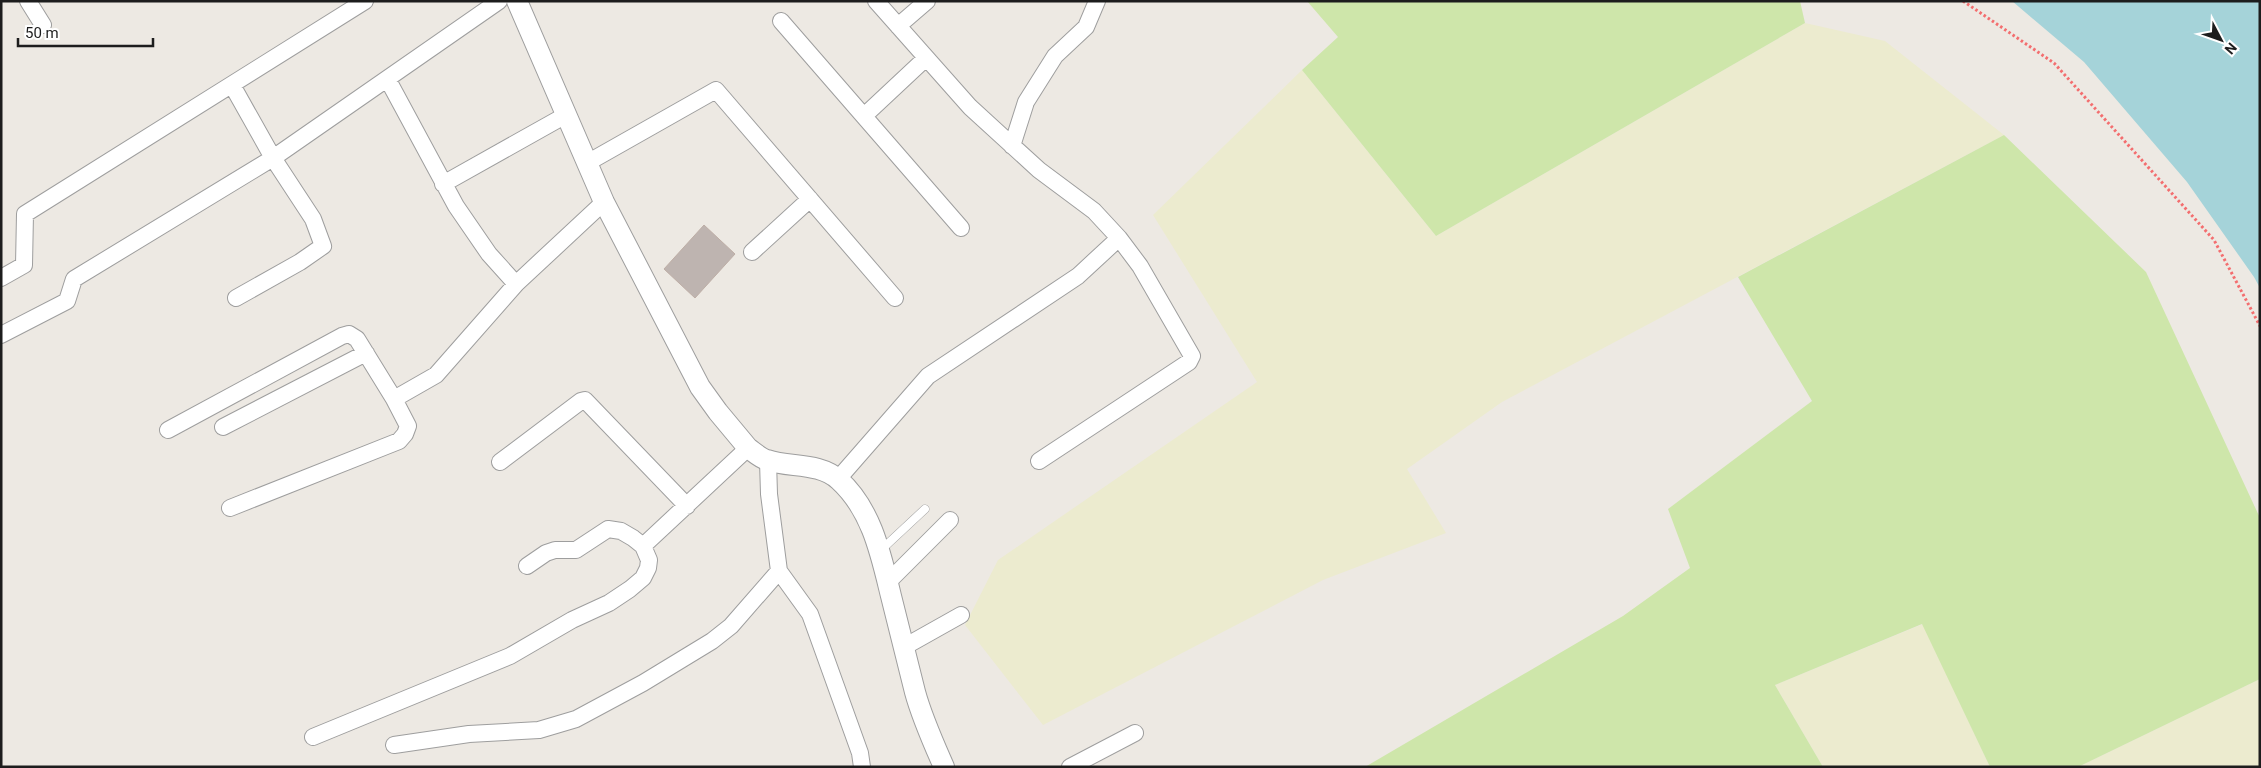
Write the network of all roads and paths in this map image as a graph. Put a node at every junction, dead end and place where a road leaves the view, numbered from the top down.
1 (28, 1) edge
2 (365, 1) edge
3 (499, 1) edge
4 (517, 1) edge
5 (876, 1) edge
6 (927, 1) edge
7 (1097, 1) edge
8 (1962, 1) edge
9 (781, 21) dead end
10 (43, 25) dead end
11 (898, 26) junction
12 (926, 58) junction
13 (388, 80) junction
14 (232, 85) junction
15 (566, 115) junction
16 (864, 116) junction
17 (1012, 146) junction
18 (274, 158) junction
19 (587, 163) junction
20 (444, 184) junction
21 (810, 200) junction
22 (604, 202) junction
23 (961, 228) dead end
24 (1119, 238) junction
25 (752, 252) dead end
26 (1, 278) edge
27 (516, 284) junction
28 (236, 298) dead end
29 (895, 298) dead end
30 (2260, 326) edge
31 (1, 335) edge
32 (366, 352) junction
33 (394, 399) junction
34 (223, 427) dead end
35 (168, 430) dead end
36 (748, 448) junction
37 (768, 461) junction
38 (1039, 461) dead end
39 (500, 462) dead end
40 (838, 479) junction
41 (687, 506) junction
42 (230, 508) dead end
43 (925, 509) dead end
44 (950, 520) dead end
45 (644, 546) junction
46 (880, 552) junction
47 (527, 566) dead end
48 (779, 572) junction
49 (888, 582) junction
50 (961, 615) dead end
51 (904, 647) junction
52 (1135, 733) dead end
53 (312, 737) dead end
54 (394, 745) dead end
55 (862, 767) edge
56 (944, 767) edge
57 (1070, 767) edge

1 - 10 street
2 - 14 street
3 - 13 street
4 - 15 street
5 - 11 street
6 - 11 street
7 - 17 street
8 - 30 path
9 - 16 street
11 - 12 street
12 - 16 street
12 - 17 street
13 - 18 street
13 - 20 street
14 - 18 street
14 - 26 street
15 - 19 street
15 - 20 street
16 - 23 street
17 - 24 street
18 - 28 street
18 - 31 street
19 - 21 street
19 - 22 street
20 - 27 street
21 - 25 street
21 - 29 street
22 - 27 street
22 - 36 street
24 - 38 street
24 - 40 street
27 - 33 street
32 - 33 street
32 - 34 street
32 - 35 street
33 - 42 street
36 - 37 street
36 - 41 street
37 - 40 street
37 - 48 street
39 - 41 street
40 - 46 street
41 - 45 street
43 - 46 lane
44 - 49 street
45 - 47 street
45 - 53 street
46 - 49 street
48 - 54 street
48 - 55 street
49 - 51 street
50 - 51 street
51 - 56 street
52 - 57 street

